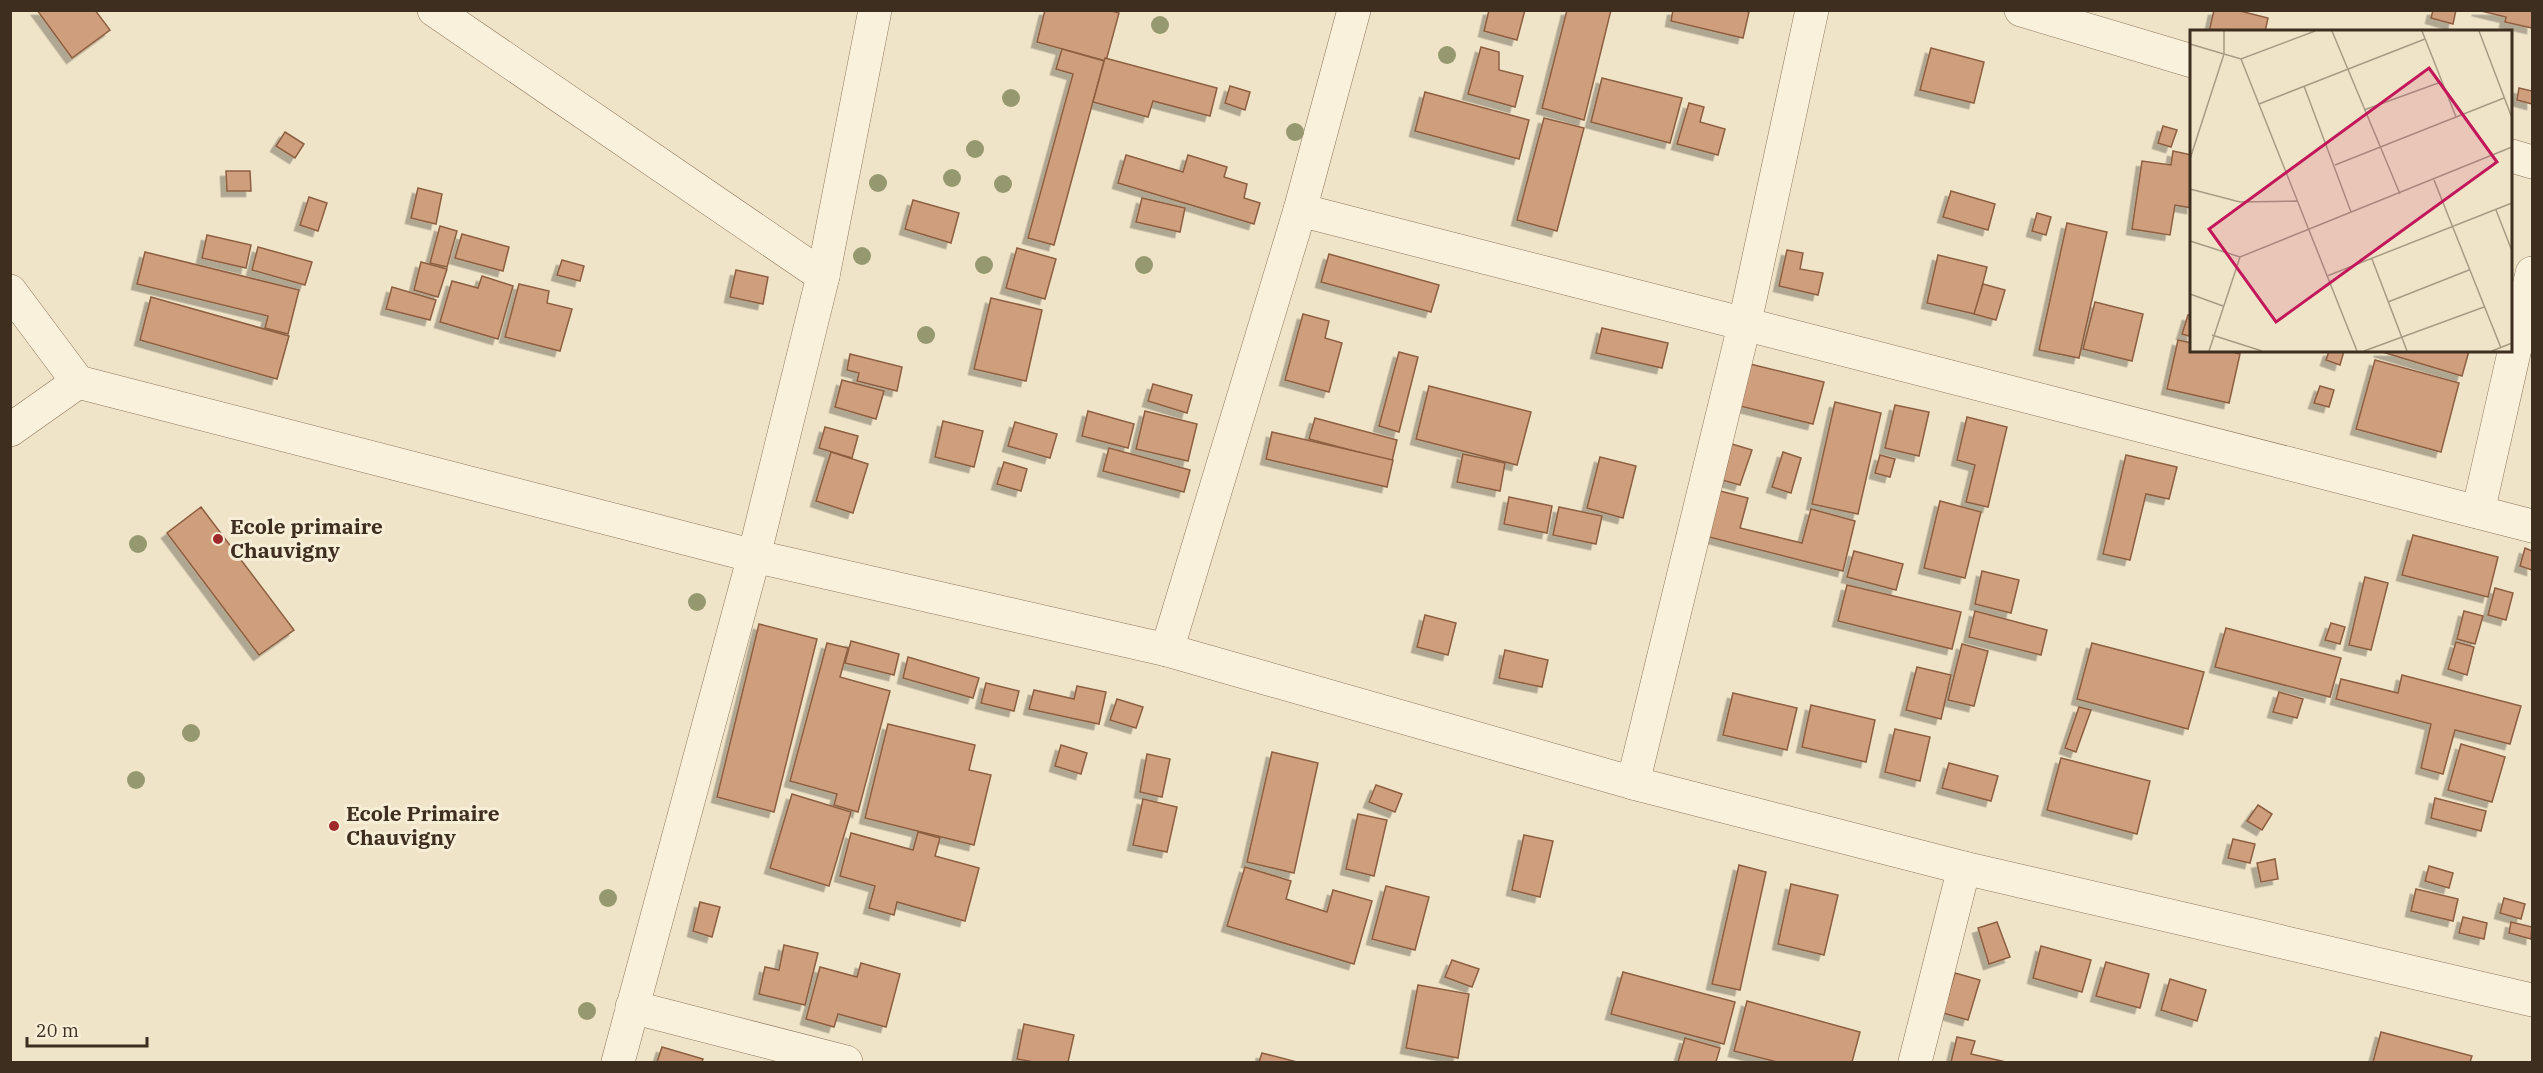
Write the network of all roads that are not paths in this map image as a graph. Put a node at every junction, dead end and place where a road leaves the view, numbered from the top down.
1 (434, 10) edge
2 (875, 10) edge
3 (1354, 10) edge
4 (1812, 10) edge
5 (2021, 10) edge
6 (2190, 60) edge
7 (2513, 157) edge
8 (2532, 162) edge
9 (1300, 210) junction
10 (2532, 273) edge
11 (823, 276) junction
12 (10, 291) edge
13 (1745, 322) junction
14 (78, 382) junction
15 (10, 430) edge
16 (2478, 512) junction
17 (2532, 526) edge
18 (754, 556) junction
19 (1167, 650) junction
20 (1633, 783) junction
21 (1964, 868) junction
22 (2532, 1000) edge
23 (632, 1007) junction
24 (618, 1062) edge
25 (846, 1062) edge
26 (1915, 1062) edge

1 - 11 street
2 - 11 street
3 - 9 street
4 - 13 street
5 - 6 street
7 - 8 street
9 - 13 street
9 - 19 street
10 - 16 street
11 - 18 street
12 - 14 street
13 - 16 street
13 - 20 street
14 - 15 street
14 - 18 street
16 - 17 street
18 - 19 street
18 - 23 street
19 - 20 street
20 - 21 street
21 - 22 street
21 - 26 street
23 - 24 street
23 - 25 street

